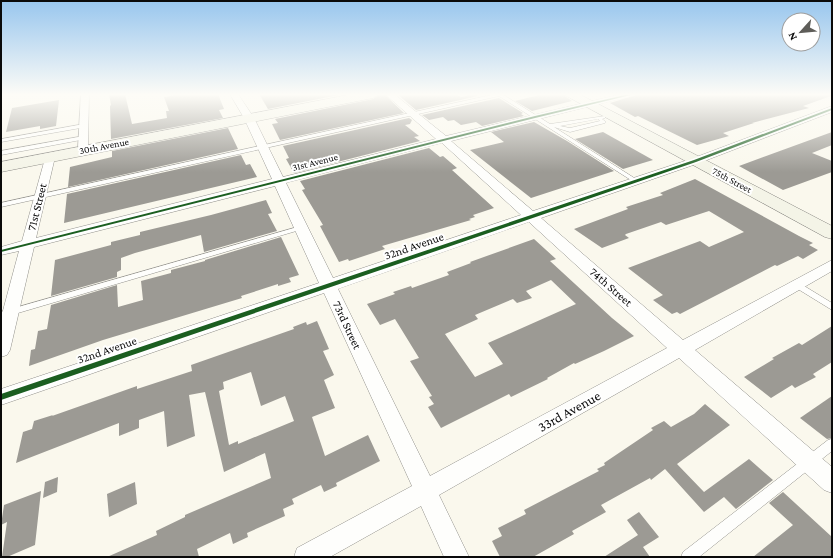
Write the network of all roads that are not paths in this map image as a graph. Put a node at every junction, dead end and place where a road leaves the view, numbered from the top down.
1 (84, 120) edge
2 (236, 120) edge
3 (250, 120) edge
4 (384, 120) edge
5 (419, 120) edge
6 (523, 120) edge
7 (540, 120) edge
8 (603, 120) edge
9 (610, 120) edge
10 (803, 120) edge
11 (546, 124) junction
12 (84, 126) junction
13 (444, 140) junction
14 (2, 141) dead end
15 (83, 144) junction
16 (262, 146) junction
17 (1, 153) edge
18 (50, 157) junction
19 (695, 161) junction
20 (1, 167) edge
21 (279, 181) junction
22 (636, 181) junction
23 (40, 197) junction
24 (1, 205) edge
25 (531, 217) junction
26 (301, 228) junction
27 (832, 233) edge
28 (28, 244) junction
29 (1, 251) edge
30 (832, 265) edge
31 (796, 284) junction
32 (328, 286) junction
33 (832, 307) edge
34 (6, 314) edge
35 (682, 349) junction
36 (1, 350) edge
37 (1, 397) edge
38 (832, 444) edge
39 (809, 462) junction
40 (832, 482) edge
41 (425, 490) junction
42 (306, 557) edge
43 (457, 557) edge
44 (688, 557) edge

1 - 12 street
2 - 15 street, 30th Avenue
3 - 16 street, 73rd Street
4 - 16 lane
5 - 13 street, 74th Street
6 - 13 street, 31st Avenue
7 - 11 lane
8 - 11 lane
9 - 19 street, 75th Street
10 - 19 street, 32nd Avenue
11 - 22 lane
12 - 14 lane
12 - 15 street
13 - 21 street, 31st Avenue
13 - 25 street, 74th Street
15 - 17 lane
15 - 18 street, 30th Avenue
16 - 21 street, 73rd Street
16 - 23 lane
18 - 20 street, 30th Avenue
18 - 23 street, 71st Street
19 - 22 street, 32nd Avenue
19 - 27 street, 75th Street
21 - 26 street, 73rd Street
21 - 28 street, 31st Avenue
22 - 25 street, 32nd Avenue
23 - 24 lane
23 - 28 street, 71st Street
25 - 32 street, 32nd Avenue
25 - 35 street, 74th Street
26 - 32 street, 73rd Street
26 - 34 lane
28 - 29 street, 31st Avenue
28 - 34 street, 71st Street
30 - 31 street, 33rd Avenue
31 - 33 lane
31 - 35 street, 33rd Avenue
32 - 37 street, 32nd Avenue
32 - 41 street, 73rd Street
34 - 36 street, 71st Street
35 - 39 street, 74th Street
35 - 41 street, 33rd Avenue
38 - 39 lane
39 - 40 street, 74th Street
39 - 44 lane
41 - 42 street, 33rd Avenue
41 - 43 street, 73rd Street

